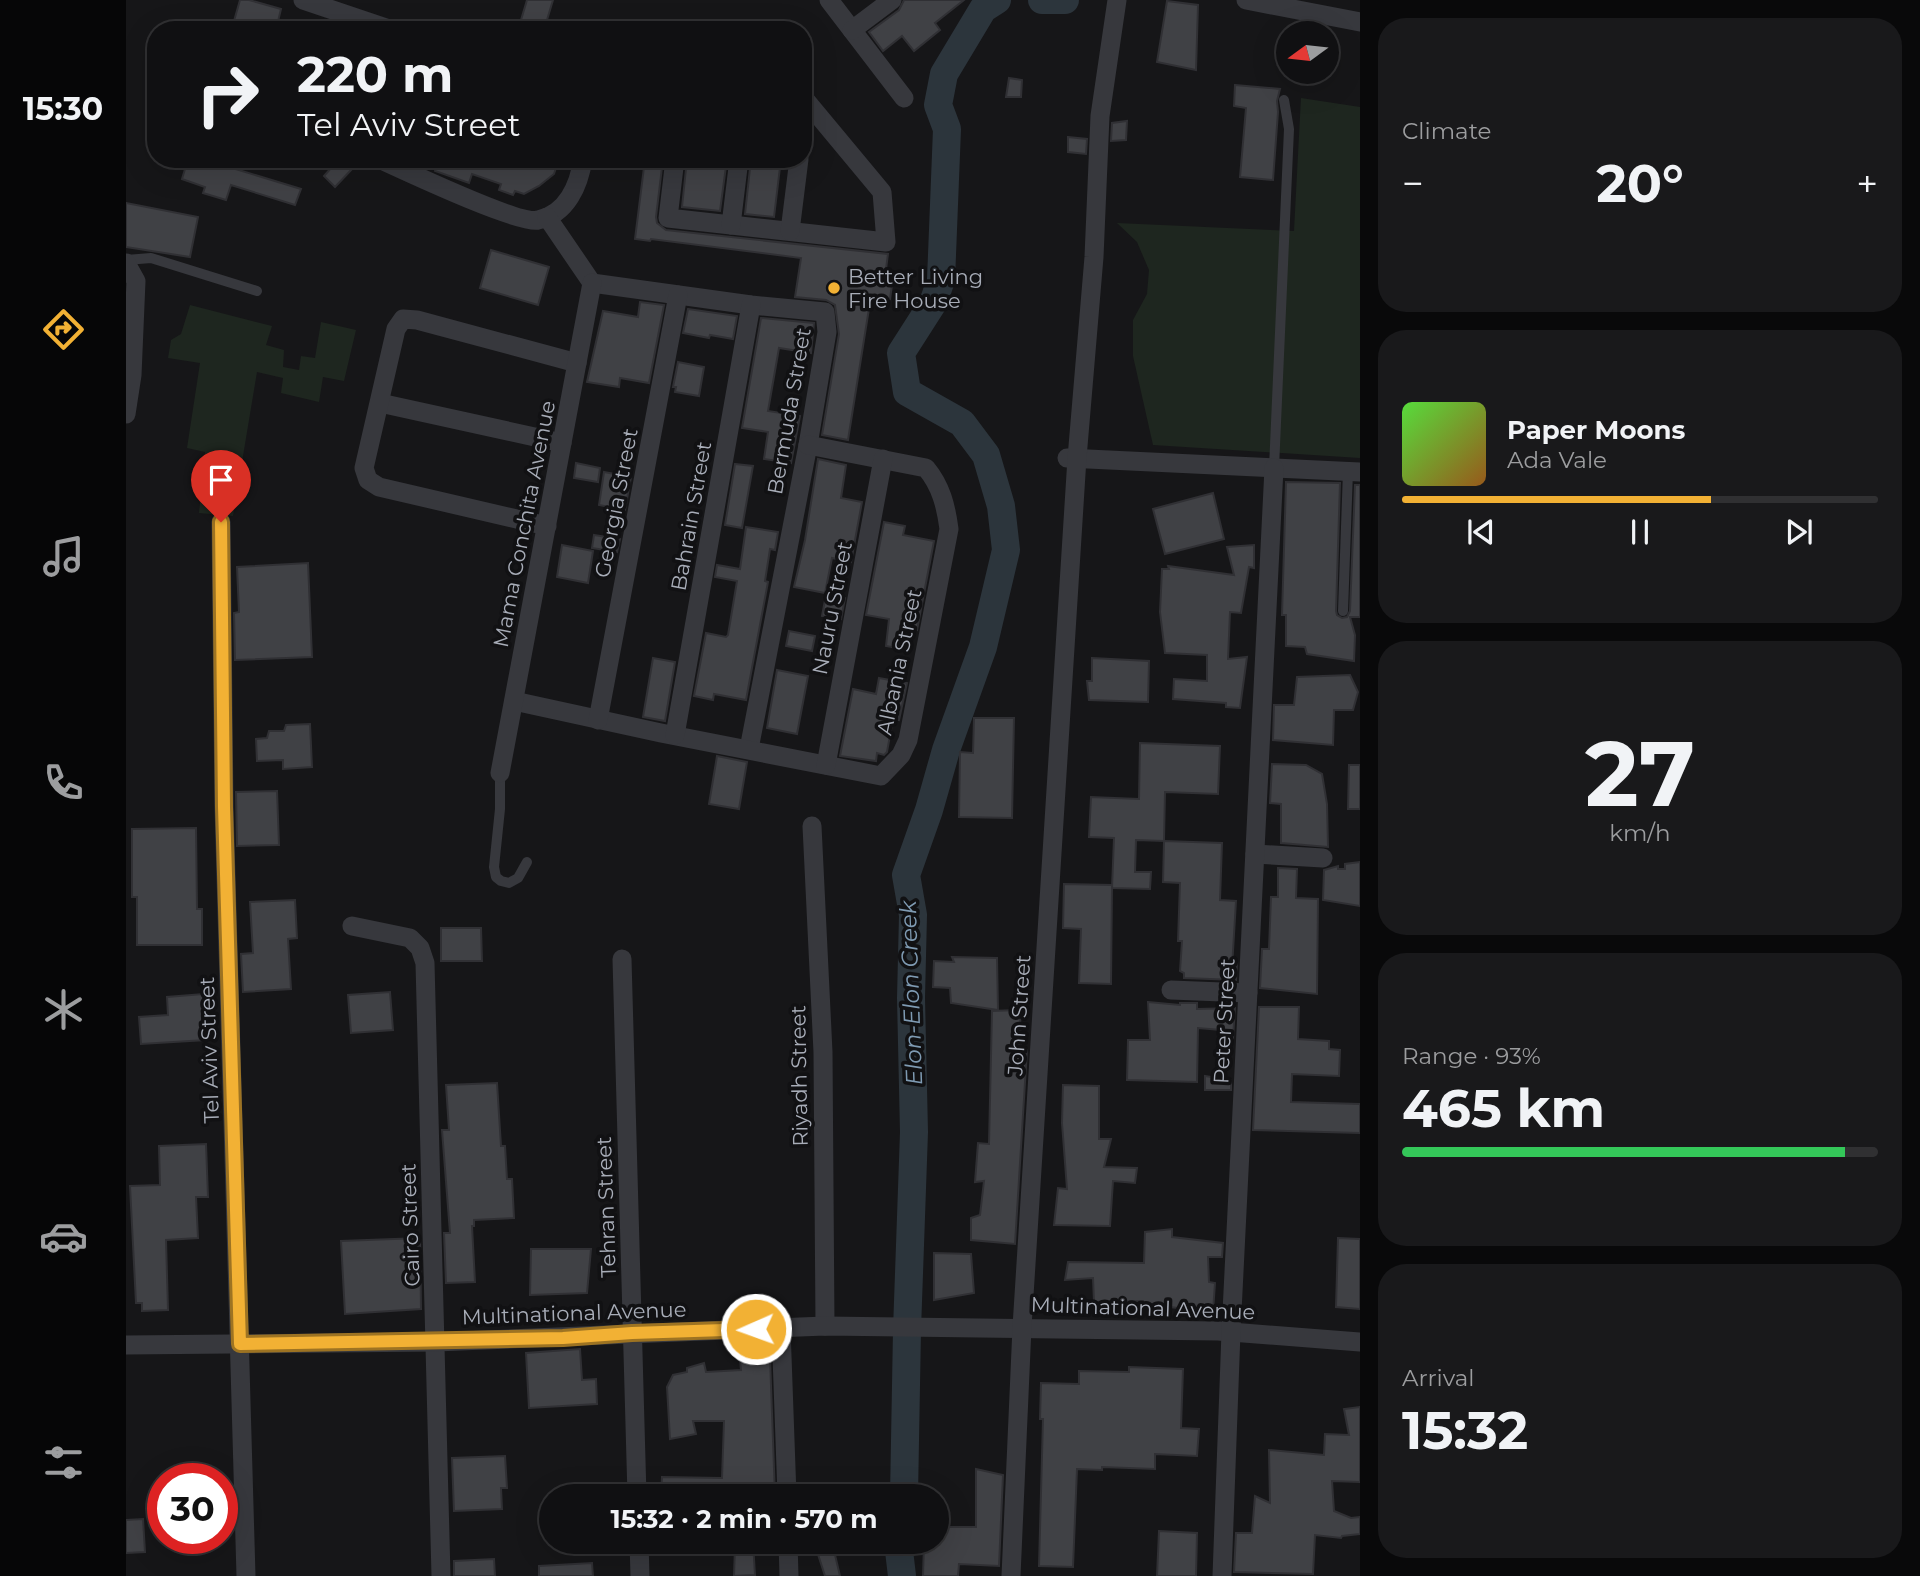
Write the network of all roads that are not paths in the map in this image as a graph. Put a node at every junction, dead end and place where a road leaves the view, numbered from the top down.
1 (303, 0) edge
2 (829, 0) edge
3 (892, 0) edge
4 (1116, 0) edge
5 (1252, 1) edge
6 (343, 21) edge
7 (1360, 22) edge
8 (852, 30) junction
9 (904, 98) dead end
10 (1284, 100) dead end
11 (812, 124) edge
12 (398, 168) edge
13 (582, 168) edge
14 (675, 168) edge
15 (738, 168) edge
16 (798, 168) edge
17 (547, 217) junction
18 (731, 225) junction
19 (790, 231) junction
20 (126, 261) edge
21 (592, 283) junction
22 (257, 291) dead end
23 (678, 295) junction
24 (751, 305) junction
25 (130, 313) edge
26 (577, 363) junction
27 (380, 403) junction
28 (126, 414) edge
29 (562, 443) junction
30 (808, 445) junction
31 (1072, 458) junction
32 (883, 459) junction
33 (1274, 468) junction
34 (1354, 472) edge
35 (221, 522) dead end
36 (547, 526) junction
37 (1343, 611) dead end
38 (514, 701) junction
39 (598, 720) junction
40 (675, 735) junction
41 (749, 749) junction
42 (826, 765) junction
43 (500, 773) joint
44 (812, 826) dead end
45 (1255, 854) junction
46 (1323, 858) dead end
47 (527, 862) dead end
48 (352, 926) dead end
49 (622, 959) dead end
50 (1171, 990) dead end
51 (1248, 993) junction
52 (825, 1326) junction
53 (1021, 1327) junction
54 (781, 1328) junction
55 (1231, 1332) junction
56 (632, 1333) junction
57 (436, 1342) junction
58 (1360, 1342) edge
59 (240, 1344) junction
60 (126, 1345) edge
61 (637, 1484) edge
62 (787, 1484) edge
63 (639, 1554) edge
64 (788, 1554) edge
65 (246, 1576) edge
66 (441, 1576) edge
67 (640, 1576) edge
68 (789, 1576) edge
69 (1011, 1576) edge
70 (1222, 1576) edge

1 - 6 street
2 - 8 street
3 - 8 street
4 - 31 street, John Street
5 - 7 street
8 - 9 street
10 - 33 lane
11 - 19 street
12 - 17 street
13 - 17 street
14 - 18 street
15 - 18 street
16 - 19 street
17 - 21 street
18 - 19 street
20 - 22 lane
20 - 25 street
21 - 23 street, Bermuda Street
21 - 26 street, Mama Conchita Avenue
23 - 24 street, Bermuda Street
23 - 39 street, Georgia Street
24 - 30 street, Bermuda Street
24 - 40 street, Bahrain Street
25 - 28 street
26 - 27 street
26 - 29 street, Mama Conchita Avenue
27 - 29 street
27 - 36 street
29 - 36 street, Mama Conchita Avenue
30 - 32 street, Albania Street
30 - 41 street, Bermuda Street
31 - 33 street
31 - 53 street, John Street
32 - 42 street, Nauru Street
32 - 42 street, Albania Street
33 - 34 street
33 - 45 street, Peter Street
34 - 37 lane
35 - 59 street, Tel Aviv Street
36 - 38 street, Mama Conchita Avenue
38 - 39 street, Albania Street
38 - 43 street, Mama Conchita Avenue
39 - 40 street, Albania Street
40 - 41 street, Albania Street
41 - 42 street, Albania Street
43 - 47 lane
44 - 52 street, Riyadh Street
45 - 46 street
45 - 51 street, Peter Street
48 - 57 street, Cairo Street
49 - 56 street, Tehran Street
50 - 51 street
51 - 55 street, Peter Street
52 - 53 street, Multinational Avenue
52 - 54 street, Multinational Avenue
53 - 55 street, Multinational Avenue
53 - 69 street, John Street
54 - 56 street, Multinational Avenue
54 - 62 street
55 - 58 street, Multinational Avenue
55 - 70 street, Peter Street
56 - 57 street, Multinational Avenue
56 - 61 street, Tehran Street
57 - 59 street, Multinational Avenue
57 - 66 street, Cairo Street
59 - 60 street, Multinational Avenue
59 - 65 street, Tel Aviv Street
63 - 67 street
64 - 68 street

